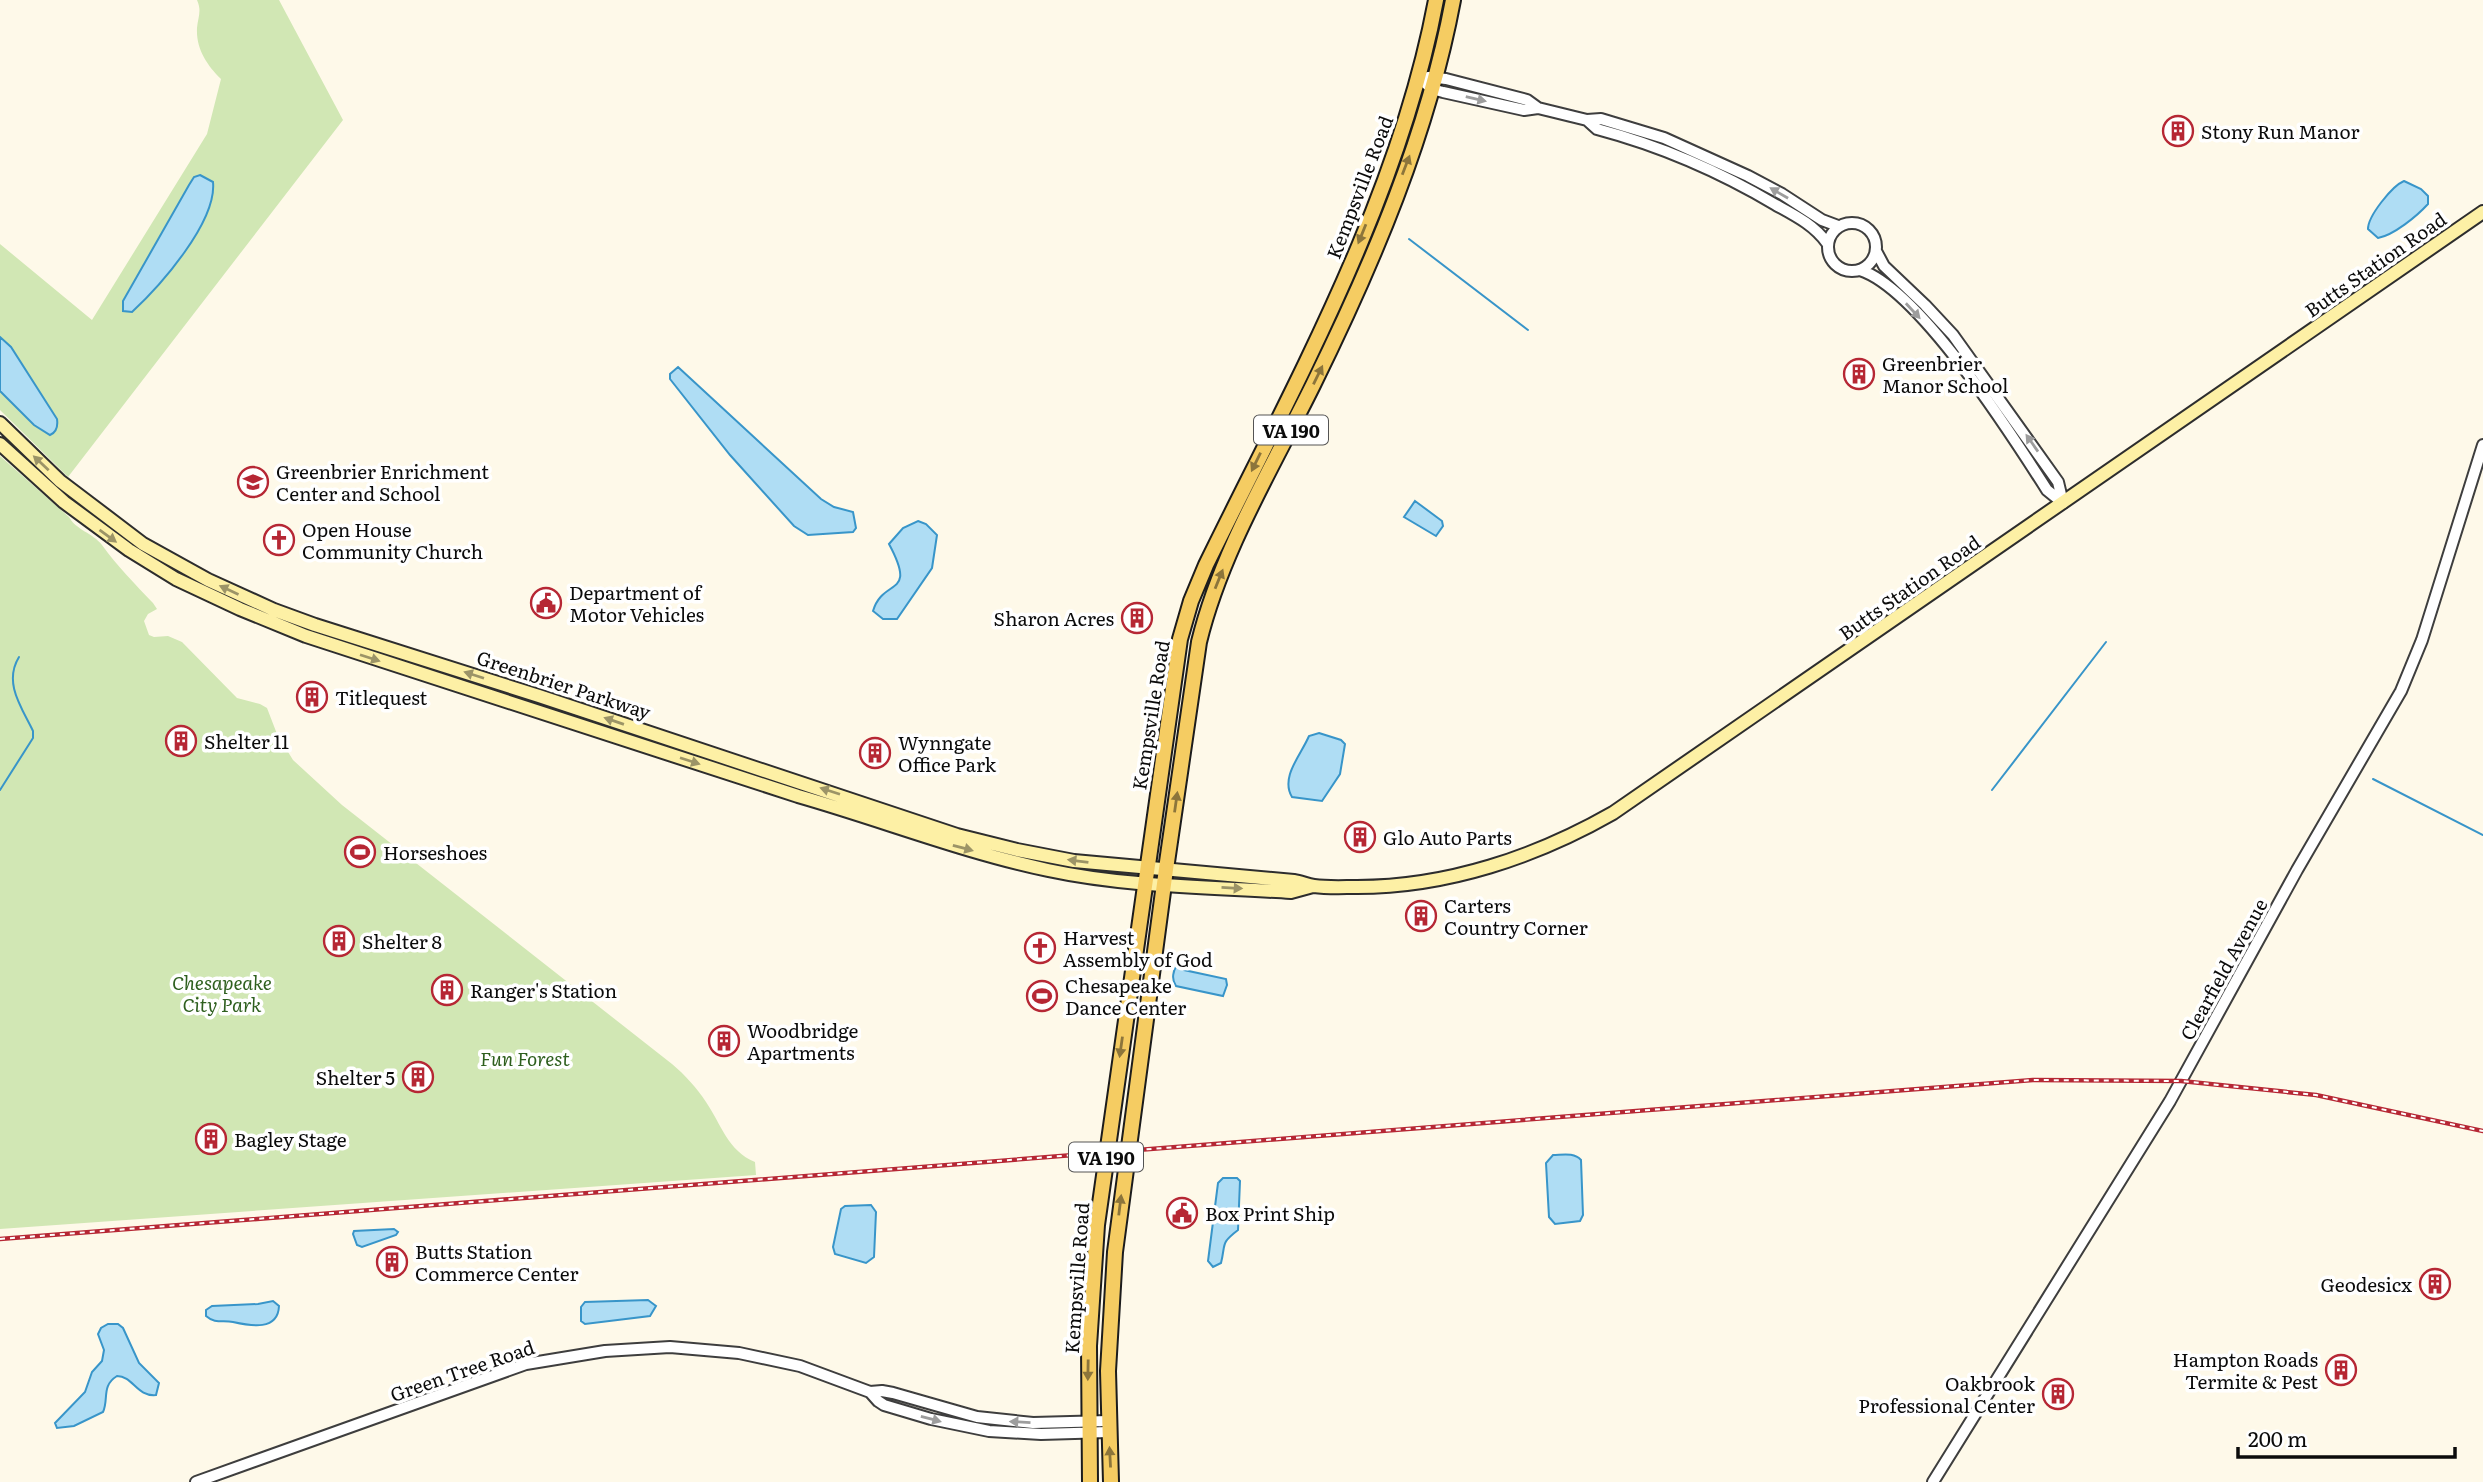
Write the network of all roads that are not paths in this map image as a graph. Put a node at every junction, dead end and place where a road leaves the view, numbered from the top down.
1 (1436, 0) edge
2 (1452, 0) edge
3 (1418, 78) junction
4 (1434, 83) junction
5 (1587, 120) junction
6 (2483, 212) edge
7 (1839, 226) junction
8 (1827, 243) junction
9 (1876, 251) junction
10 (1860, 270) junction
11 (0, 423) edge
12 (0, 444) edge
13 (2483, 445) edge
14 (2063, 503) junction
15 (1145, 875) junction
16 (1165, 877) junction
17 (1108, 1427) junction
18 (1088, 1428) junction
19 (196, 1482) edge
20 (1090, 1482) edge
21 (1111, 1482) edge
22 (1933, 1482) edge

1 - 3 main road, Kempsville Road / VA 190
2 - 4 main road, Kempsville Road / VA 190
3 - 4 street
3 -> 15 main road, Kempsville Road / VA 190
4 - 5 street
16 -> 4 main road, Kempsville Road / VA 190
7 -> 5 street
5 - 8 street
6 - 14 main road, Butts Station Road
7 - 8 street
7 - 9 street
8 - 10 street
9 - 10 street
14 -> 9 street
10 -> 14 street
15 -> 11 main road, Greenbrier Parkway
12 -> 15 main road, Greenbrier Parkway
13 - 22 street, Clearfield Avenue
14 - 16 main road, Butts Station Road
15 - 16 main road, Greenbrier Parkway
15 -> 18 main road, Kempsville Road / VA 190
17 -> 16 main road, Kempsville Road / VA 190
17 - 18 street, Green Tree Road
21 -> 17 main road, Kempsville Road / VA 190
18 - 19 street, Green Tree Road
18 - 20 main road, Kempsville Road / VA 190

